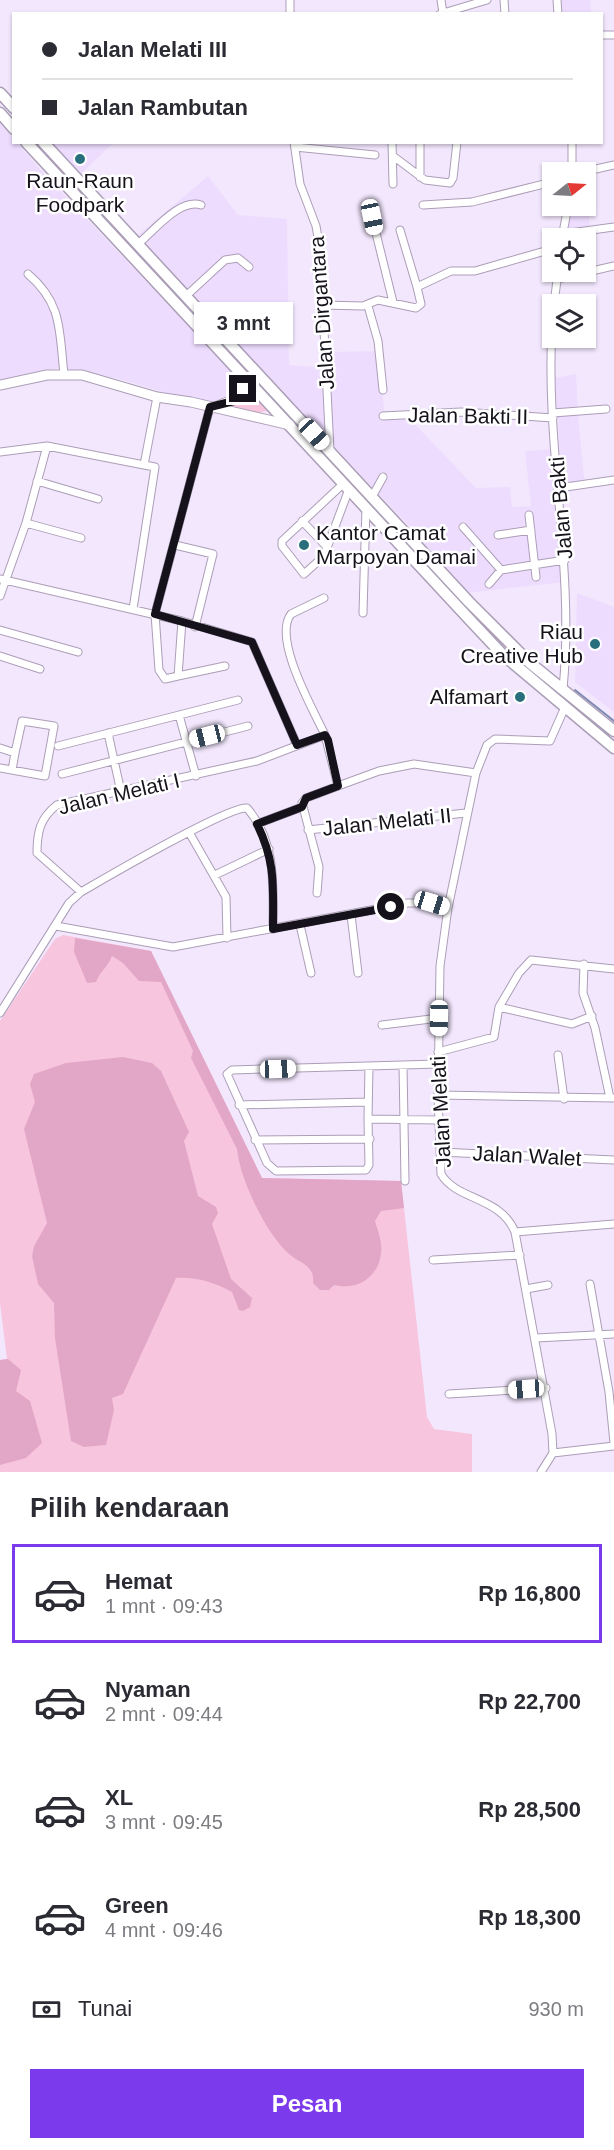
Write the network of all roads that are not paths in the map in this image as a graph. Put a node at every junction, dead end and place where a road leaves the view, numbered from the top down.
1 (488, 0) edge
2 (445, 12) edge
3 (0, 93) edge
4 (12, 106) edge
5 (0, 113) edge
6 (12, 127) edge
7 (28, 144) edge
8 (45, 144) edge
9 (392, 144) edge
10 (420, 144) edge
11 (457, 144) edge
12 (572, 144) edge
13 (294, 145) edge
14 (375, 155) dead end
15 (393, 156) junction
16 (572, 162) edge
17 (614, 165) edge
18 (596, 169) edge
19 (420, 177) junction
20 (393, 184) dead end
21 (542, 185) edge
22 (201, 205) dead end
23 (423, 205) dead end
24 (99, 213) junction
25 (372, 217) dead end
26 (614, 227) edge
27 (400, 230) dead end
28 (596, 230) edge
29 (137, 245) junction
30 (542, 252) edge
31 (614, 266) edge
32 (249, 267) dead end
33 (596, 269) edge
34 (28, 274) dead end
35 (417, 287) junction
36 (186, 296) junction
37 (393, 302) junction
38 (323, 305) junction
39 (366, 305) junction
40 (552, 348) edge
41 (64, 374) junction
42 (245, 377) junction
43 (0, 385) edge
44 (383, 390) dead end
45 (157, 397) junction
46 (212, 407) junction
47 (606, 409) dead end
48 (383, 416) dead end
49 (553, 416) junction
50 (291, 425) junction
51 (47, 446) junction
52 (330, 451) junction
53 (0, 452) edge
54 (144, 465) junction
55 (383, 477) dead end
56 (614, 480) edge
57 (37, 481) junction
58 (347, 486) junction
59 (559, 488) junction
60 (372, 497) junction
61 (98, 499) dead end
62 (366, 507) junction
63 (529, 514) dead end
64 (303, 521) junction
65 (26, 523) junction
66 (463, 526) dead end
67 (531, 530) junction
68 (498, 535) dead end
69 (81, 538) dead end
70 (175, 545) junction
71 (327, 547) junction
72 (417, 555) junction
73 (565, 560) junction
74 (535, 564) junction
75 (501, 570) junction
76 (536, 577) dead end
77 (3, 580) edge
78 (489, 584) dead end
79 (0, 596) edge
80 (324, 598) dead end
81 (133, 609) junction
82 (363, 612) dead end
83 (155, 614) junction
84 (182, 621) junction
85 (195, 627) junction
86 (0, 630) edge
87 (78, 652) dead end
88 (0, 656) edge
89 (225, 666) dead end
90 (40, 669) dead end
91 (178, 676) junction
92 (563, 689) junction
93 (238, 699) dead end
94 (565, 707) junction
95 (179, 715) junction
96 (248, 726) dead end
97 (614, 731) edge
98 (108, 733) junction
99 (325, 735) junction
100 (187, 742) junction
101 (297, 745) junction
102 (58, 746) dead end
103 (0, 748) edge
104 (614, 748) edge
105 (15, 753) junction
106 (116, 761) junction
107 (0, 768) edge
108 (12, 770) junction
109 (476, 773) junction
110 (62, 774) dead end
111 (196, 776) junction
112 (338, 786) junction
113 (121, 792) junction
114 (302, 807) junction
115 (466, 813) junction
116 (257, 824) junction
117 (308, 830) junction
118 (190, 834) junction
119 (269, 849) junction
120 (215, 875) junction
121 (81, 892) junction
122 (317, 892) dead end
123 (448, 908) junction
124 (351, 915) junction
125 (300, 925) junction
126 (56, 926) junction
127 (273, 929) junction
128 (227, 938) junction
129 (585, 964) junction
130 (614, 969) edge
131 (312, 973) dead end
132 (358, 973) dead end
133 (499, 1007) junction
134 (0, 1014) edge
135 (591, 1016) junction
136 (439, 1018) junction
137 (382, 1025) dead end
138 (438, 1052) junction
139 (558, 1055) dead end
140 (438, 1064) junction
141 (403, 1065) junction
142 (369, 1066) junction
143 (438, 1095) junction
144 (612, 1098) edge
145 (564, 1099) junction
146 (368, 1102) junction
147 (239, 1105) junction
148 (368, 1119) junction
149 (405, 1120) junction
150 (439, 1120) junction
151 (370, 1139) junction
152 (255, 1140) junction
153 (440, 1152) junction
154 (614, 1160) edge
155 (405, 1181) dead end
156 (614, 1224) edge
157 (515, 1232) junction
158 (519, 1255) junction
159 (433, 1260) dead end
160 (590, 1284) dead end
161 (548, 1285) dead end
162 (526, 1289) junction
163 (614, 1334) edge
164 (597, 1335) junction
165 (536, 1338) junction
166 (546, 1388) junction
167 (449, 1394) dead end
168 (614, 1444) edge
169 (553, 1453) junction
170 (541, 1472) edge

1 - 2 street
3 - 4 main road
5 - 6 main road
7 - 24 main road
8 - 24 main road
9 - 15 street
10 - 19 street
11 - 19 street
12 - 16 street
13 - 14 street
13 - 38 street, Jalan Dirgantara
15 - 19 street
15 - 20 street
17 - 18 street
21 - 23 street
22 - 29 street
24 - 29 main road
24 - 42 main road
25 - 37 street
26 - 28 street
27 - 35 street
29 - 36 main road
30 - 35 street
31 - 33 street
32 - 36 street
34 - 41 street
35 - 37 street
36 - 52 main road
37 - 39 street
38 - 39 street
38 - 52 street, Jalan Dirgantara
39 - 44 street, Jalan Bakti II
40 - 49 street, Jalan Bakti
41 - 43 main road
41 - 45 main road
42 - 46 main road
42 - 50 main road
45 - 46 main road
45 - 54 street
46 - 50 main road
46 - 70 street
47 - 49 street, Jalan Bakti II
48 - 49 street, Jalan Bakti II
49 - 59 street, Jalan Bakti
50 - 58 main road
51 - 53 street
51 - 54 street
51 - 57 street
52 - 60 main road
54 - 81 street
55 - 60 street
56 - 59 street
57 - 61 street
57 - 65 street
58 - 62 main road
58 - 64 street
58 - 71 street
59 - 73 street, Jalan Bakti
60 - 72 main road
62 - 72 main road
62 - 82 street
63 - 67 street
64 - 71 street
64 - 71 street
65 - 69 street
65 - 77 street
66 - 75 street
67 - 68 street
67 - 74 street
70 - 83 street
70 - 85 street
72 - 92 main road
72 - 94 main road
73 - 74 street
73 - 92 street, Jalan Bakti
74 - 75 street
74 - 76 street
75 - 78 street
77 - 79 street
77 - 81 street
80 - 99 street
81 - 83 street
83 - 84 street
83 - 91 street
84 - 85 street
84 - 91 street
85 - 101 street
86 - 87 street
88 - 90 street
89 - 91 street
92 - 97 main road
93 - 95 street
94 - 104 main road
94 - 109 street, Jalan Melati
95 - 98 street
95 - 100 street
96 - 100 street
98 - 102 street
98 - 106 street
99 - 101 street, Jalan Melati I
99 - 112 street
100 - 106 street
100 - 111 street
101 - 111 street, Jalan Melati I
103 - 105 street
105 - 108 street
105 - 108 street
106 - 110 street
106 - 113 street
107 - 108 street
109 - 112 street
109 - 115 street, Jalan Melati
111 - 113 street, Jalan Melati I
112 - 114 street
113 - 121 street, Jalan Melati I
114 - 116 street
114 - 117 street
115 - 117 street, Jalan Melati II
115 - 123 street, Jalan Melati
116 - 118 street
116 - 119 street
117 - 122 street
118 - 120 street
118 - 121 street
119 - 120 street
119 - 127 street
120 - 128 street
121 - 126 street
123 - 124 street
123 - 136 street, Jalan Melati
124 - 125 street
124 - 132 street
125 - 127 street
125 - 131 street
126 - 128 street
126 - 134 street
127 - 128 street
129 - 130 street
129 - 133 street
129 - 135 street
133 - 135 street
133 - 138 street
135 - 144 street
136 - 137 street
136 - 138 street, Jalan Melati
138 - 140 street, Jalan Melati
139 - 145 street
140 - 141 street
140 - 143 street, Jalan Melati
141 - 142 street
141 - 149 street
142 - 146 street
142 - 147 street
143 - 145 street
143 - 150 street, Jalan Melati
144 - 145 street
146 - 147 street
146 - 148 street
147 - 152 street
148 - 149 street
148 - 151 street
149 - 150 street
149 - 155 street
150 - 153 street, Jalan Melati
151 - 152 street
151 - 152 street
153 - 154 street, Jalan Walet
153 - 157 street, Jalan Melati
156 - 157 street
157 - 158 street, Jalan Melati
158 - 159 street
158 - 162 street, Jalan Melati
160 - 164 street
161 - 162 street
162 - 165 street, Jalan Melati
163 - 164 street
164 - 165 street
164 - 168 street
165 - 166 street, Jalan Melati
166 - 167 street
166 - 169 street, Jalan Melati
168 - 169 street
169 - 170 street

